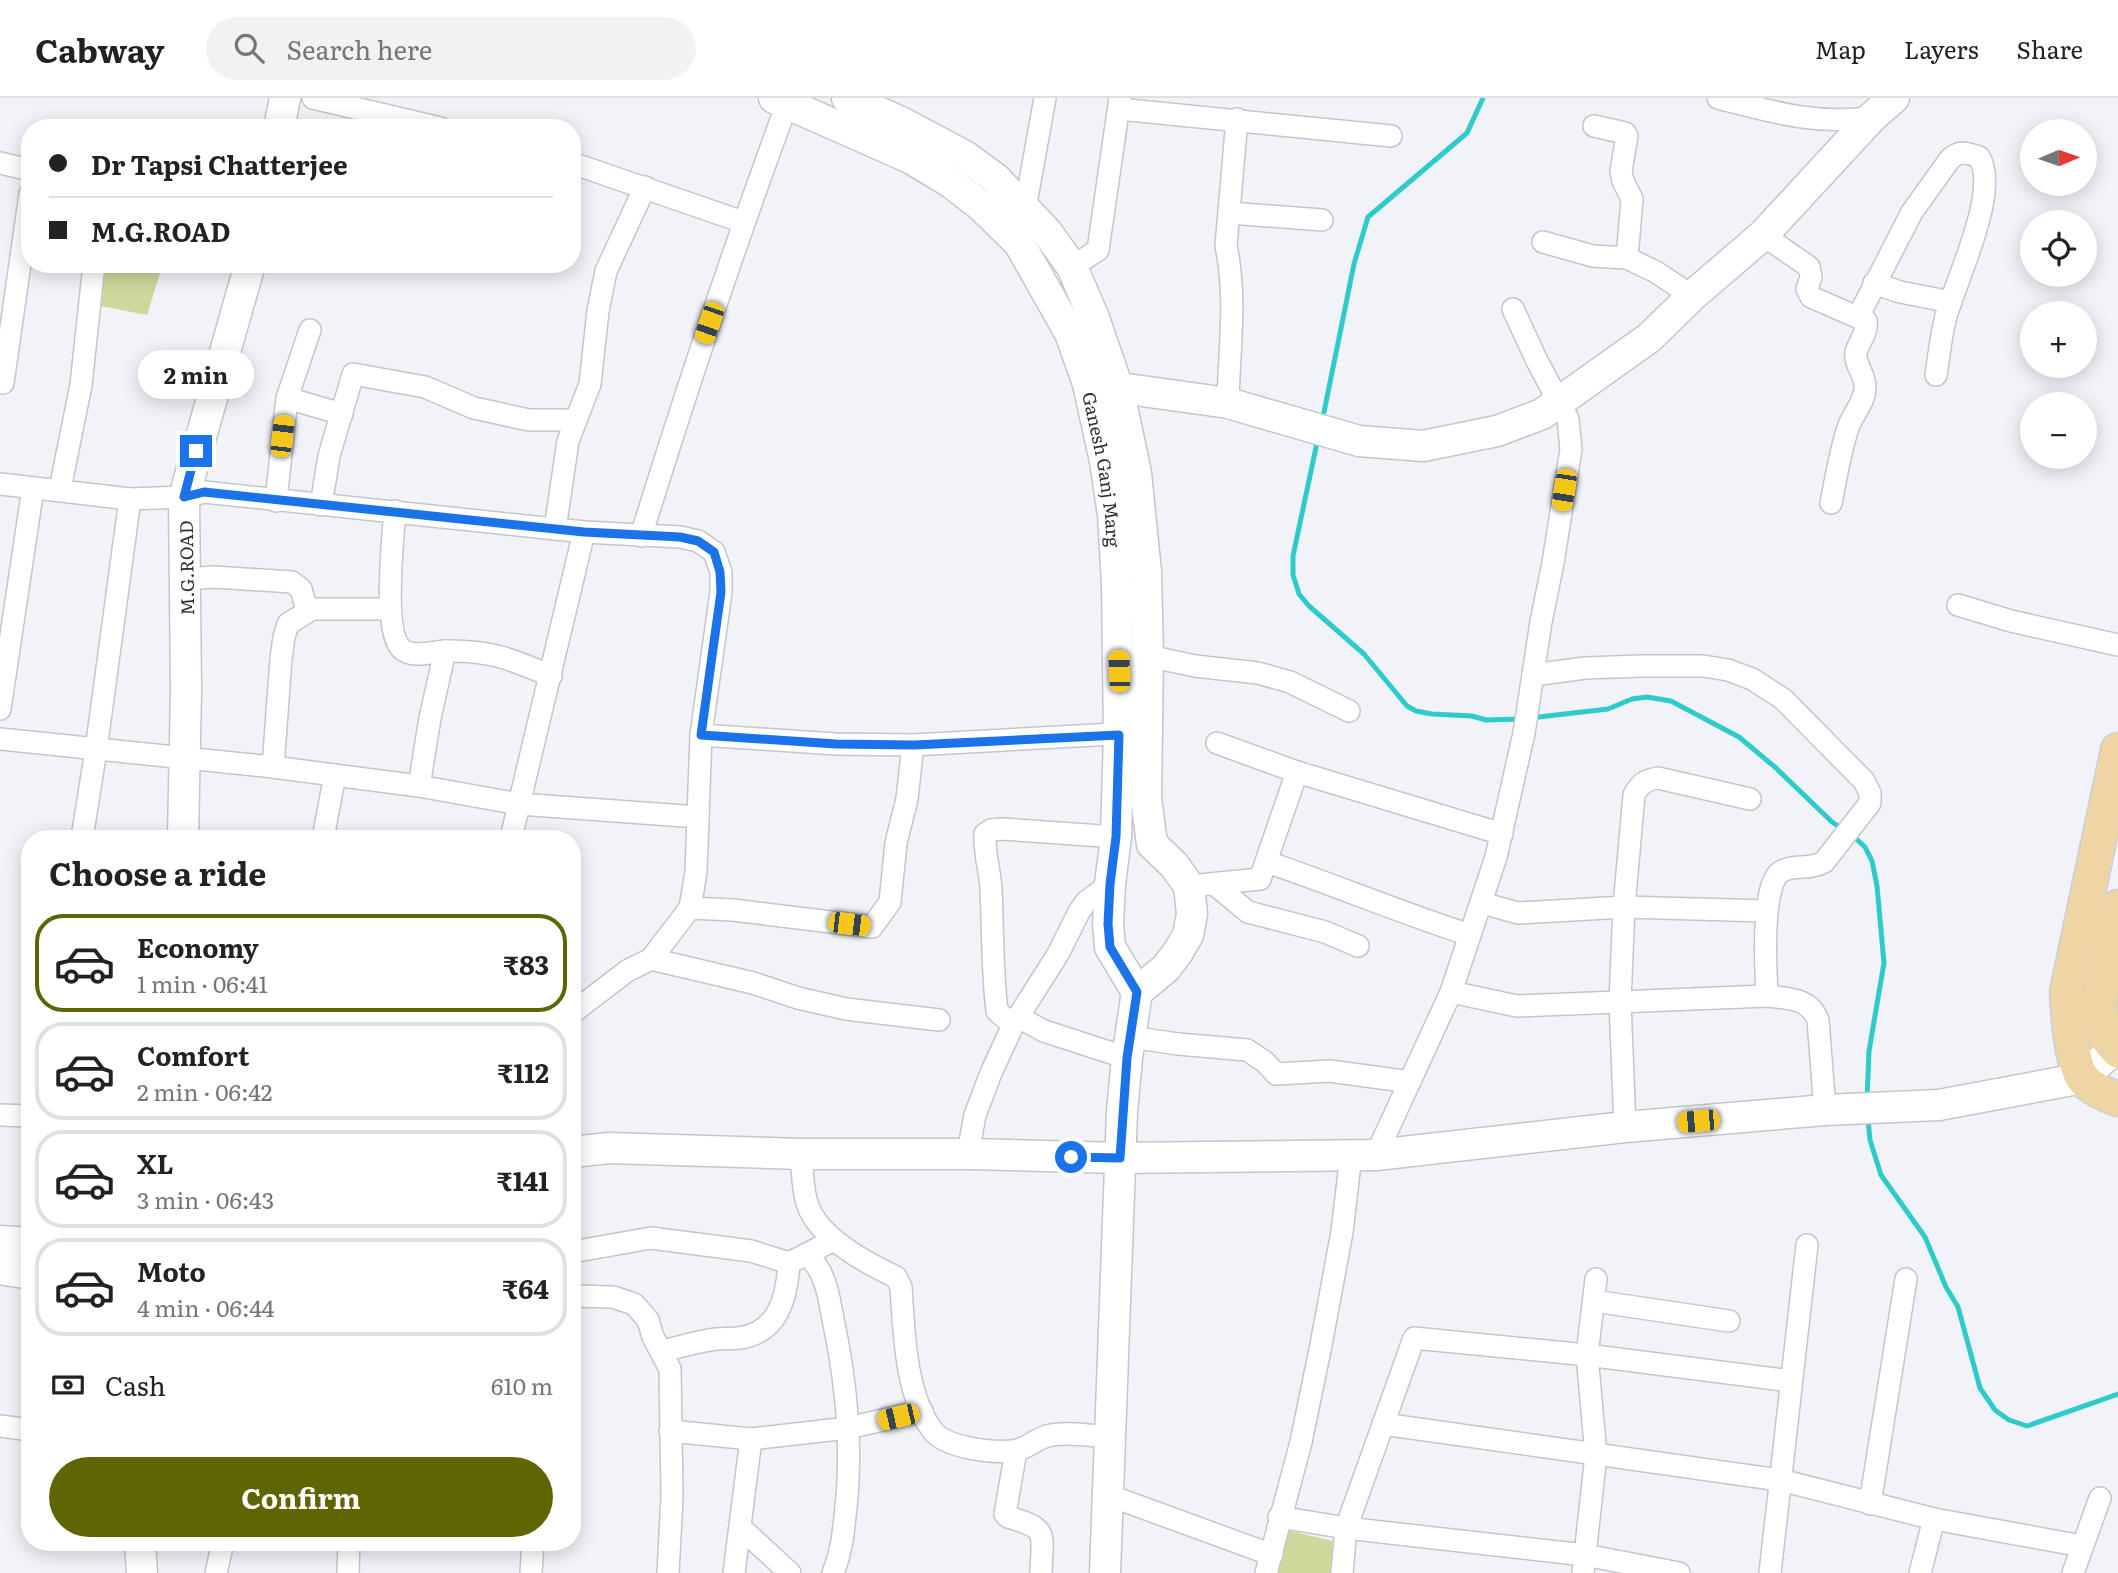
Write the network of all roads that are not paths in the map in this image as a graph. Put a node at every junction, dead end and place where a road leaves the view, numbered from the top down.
1 (285, 98) edge
2 (313, 98) edge
3 (847, 98) edge
4 (1045, 98) edge
5 (1718, 98) edge
6 (780, 101) edge
7 (1119, 103) edge
8 (1883, 107) edge
9 (281, 119) edge
10 (402, 119) edge
11 (1237, 119) junction
12 (1594, 126) dead end
13 (1391, 136) dead end
14 (0, 163) edge
15 (581, 166) edge
16 (21, 168) edge
17 (645, 187) junction
18 (1025, 209) junction
19 (1229, 213) junction
20 (1322, 220) dead end
21 (743, 222) junction
22 (1763, 235) junction
23 (1543, 242) dead end
24 (21, 257) edge
25 (1627, 258) junction
26 (1072, 267) junction
27 (93, 273) edge
28 (247, 273) edge
29 (1874, 284) junction
30 (1692, 296) junction
31 (1951, 302) junction
32 (1513, 309) dead end
33 (1857, 317) junction
34 (310, 330) dead end
35 (1937, 375) dead end
36 (3, 383) dead end
37 (1088, 384) junction
38 (1118, 388) junction
39 (287, 398) junction
40 (1228, 403) junction
41 (1559, 403) junction
42 (342, 414) junction
43 (576, 420) junction
44 (0, 484) edge
45 (33, 488) junction
46 (60, 489) junction
47 (184, 497) junction
48 (131, 499) junction
49 (276, 501) junction
50 (1831, 503) dead end
51 (321, 505) junction
52 (395, 511) junction
53 (555, 529) junction
54 (584, 532) junction
55 (640, 536) junction
56 (186, 579) junction
57 (1958, 606) dead end
58 (390, 609) junction
59 (307, 611) junction
60 (2118, 645) edge
61 (445, 651) junction
62 (1149, 656) junction
63 (551, 676) junction
64 (1532, 681) junction
65 (0, 709) edge
66 (1349, 711) dead end
67 (1133, 733) junction
68 (701, 735) junction
69 (0, 739) edge
70 (1217, 743) dead end
71 (914, 745) junction
72 (96, 750) junction
73 (2118, 750) edge
74 (185, 759) junction
75 (273, 767) junction
76 (1297, 772) junction
77 (335, 775) junction
78 (419, 786) junction
79 (1750, 799) dead end
80 (519, 804) junction
81 (698, 817) junction
82 (83, 830) edge
83 (183, 830) edge
84 (325, 830) edge
85 (513, 830) edge
86 (1503, 834) junction
87 (1116, 837) junction
88 (1266, 862) junction
89 (1110, 884) junction
90 (1202, 885) junction
91 (1482, 903) junction
92 (1624, 907) junction
93 (2118, 907) edge
94 (690, 908) junction
95 (1767, 911) junction
96 (1469, 935) junction
97 (1358, 946) dead end
98 (651, 959) junction
99 (1137, 992) junction
100 (1451, 992) junction
101 (1767, 996) junction
102 (1619, 1001) junction
103 (581, 1006) edge
104 (939, 1020) dead end
105 (1015, 1021) junction
106 (1128, 1048) junction
107 (2117, 1050) edge
108 (2083, 1079) junction
109 (1410, 1082) junction
110 (2118, 1099) edge
111 (1825, 1110) junction
112 (0, 1115) edge
113 (21, 1116) edge
114 (1625, 1127) junction
115 (581, 1151) edge
116 (801, 1154) junction
117 (972, 1154) junction
118 (1363, 1155) junction
119 (1120, 1158) junction
120 (834, 1240) junction
121 (0, 1241) edge
122 (21, 1242) edge
123 (1807, 1245) dead end
124 (581, 1250) edge
125 (798, 1259) junction
126 (0, 1269) edge
127 (21, 1272) edge
128 (1597, 1279) dead end
129 (1906, 1279) dead end
130 (581, 1296) edge
131 (1594, 1301) junction
132 (1729, 1321) dead end
133 (662, 1351) junction
134 (1587, 1355) junction
135 (1791, 1381) junction
136 (922, 1411) junction
137 (1382, 1424) junction
138 (0, 1426) edge
139 (848, 1428) junction
140 (21, 1429) edge
141 (670, 1431) junction
142 (1111, 1437) junction
143 (751, 1439) junction
144 (1016, 1451) junction
145 (1596, 1455) junction
146 (1780, 1480) junction
147 (1108, 1495) junction
148 (2100, 1498) dead end
149 (1870, 1504) junction
150 (1279, 1517) junction
151 (1934, 1519) junction
152 (740, 1527) junction
153 (1346, 1528) junction
154 (2082, 1546) junction
155 (141, 1551) edge
156 (220, 1551) edge
157 (349, 1551) edge
158 (532, 1551) edge
159 (1269, 1564) edge
160 (1584, 1564) edge
161 (143, 1573) edge
162 (216, 1573) edge
163 (348, 1573) edge
164 (531, 1573) edge
165 (668, 1573) edge
166 (734, 1573) edge
167 (790, 1573) edge
168 (833, 1573) edge
169 (1041, 1573) edge
170 (1105, 1573) edge
171 (1342, 1573) edge
172 (1679, 1573) edge
173 (1770, 1573) edge
174 (1920, 1573) edge
175 (2073, 1573) edge

1 - 9 main road
2 - 10 street
3 - 18 main road
4 - 18 street
5 - 8 street
6 - 21 street
6 - 37 main road, Ganesh Ganj Marg
7 - 11 street
7 - 26 street
8 - 22 main road
11 - 13 street
11 - 19 street
12 - 25 street
14 - 16 street
15 - 17 street
17 - 21 street
17 - 43 street
18 - 26 main road
19 - 20 street
19 - 40 street
21 - 55 street
22 - 30 main road
22 - 33 street
23 - 25 street
24 - 36 street
25 - 30 street
26 - 38 main road
27 - 46 street
28 - 47 main road, M.G.ROAD
29 - 31 street
29 - 31 street
29 - 33 street
30 - 41 main road
31 - 35 street
32 - 41 street
33 - 50 street
34 - 39 street
37 - 38 main road
37 - 67 main road, Ganesh Ganj Marg
38 - 40 main road
38 - 62 main road
39 - 42 street
39 - 49 street
40 - 41 main road
41 - 64 street
42 - 43 street
42 - 51 street
43 - 53 street
44 - 45 street
45 - 46 street
45 - 65 street
46 - 48 street
47 - 48 street
47 - 49 street
47 - 56 main road, M.G.ROAD
48 - 72 street
49 - 51 street
51 - 52 street
52 - 53 street
52 - 58 street
53 - 54 street
54 - 55 street
54 - 63 street
55 - 68 street
56 - 59 street
56 - 74 main road, M.G.ROAD
57 - 60 street
58 - 59 street
58 - 61 street
59 - 75 street
61 - 63 street
61 - 78 street
62 - 66 street
62 - 67 main road
63 - 80 street
64 - 86 street
64 - 95 street
67 - 71 street
67 - 87 main road, Ganesh Ganj Marg
67 - 90 main road
68 - 71 street
68 - 81 street
69 - 72 street
70 - 76 street
71 - 94 street
72 - 74 street
72 - 82 street
73 - 108 main road
74 - 75 street
74 - 83 main road, M.G.ROAD
75 - 77 street
76 - 86 street
76 - 88 street
77 - 78 street
77 - 84 street
78 - 80 street
79 - 92 street
80 - 81 street
80 - 85 street
81 - 94 street
86 - 91 street
87 - 89 main road, Ganesh Ganj Marg
87 - 105 street
88 - 90 street
88 - 96 street
89 - 99 main road, Ganesh Ganj Marg
89 - 105 street
90 - 97 street
90 - 99 main road
91 - 92 street
91 - 96 street
92 - 95 street
92 - 102 street
93 - 107 main road
94 - 98 street
95 - 101 street
96 - 100 street
98 - 103 street
98 - 104 street
99 - 106 main road
100 - 102 street
100 - 109 street
101 - 102 street
101 - 111 street
102 - 114 street
105 - 106 street
105 - 117 street
106 - 109 street
106 - 119 main road
107 - 108 main road
108 - 110 main road
108 - 111 main road
109 - 118 street
111 - 114 main road
112 - 113 street
114 - 118 main road
115 - 116 main road
116 - 117 main road
116 - 120 street
117 - 119 main road
118 - 119 main road
118 - 150 street
119 - 142 main road
120 - 125 street
120 - 136 street
121 - 122 main road
123 - 135 street
124 - 125 street
125 - 133 street
125 - 139 street
126 - 127 main road
128 - 131 street
129 - 149 street
130 - 133 street
131 - 132 street
131 - 134 street
133 - 141 street
134 - 135 street
134 - 137 street
134 - 145 street
135 - 146 street
136 - 139 street
136 - 144 street
137 - 145 street
137 - 153 street
138 - 140 street
139 - 143 street
139 - 168 street
141 - 143 street
141 - 165 street
142 - 144 street
142 - 147 main road
143 - 152 street
144 - 169 street
145 - 146 street
145 - 160 street
146 - 149 street
146 - 173 street
147 - 159 street
147 - 170 main road
148 - 154 street
149 - 151 street
150 - 153 street
150 - 159 street
151 - 154 street
151 - 174 street
152 - 166 street
152 - 167 street
153 - 160 street
153 - 171 street
154 - 175 street
155 - 161 main road
156 - 162 street
157 - 163 street
158 - 164 street
160 - 172 street

